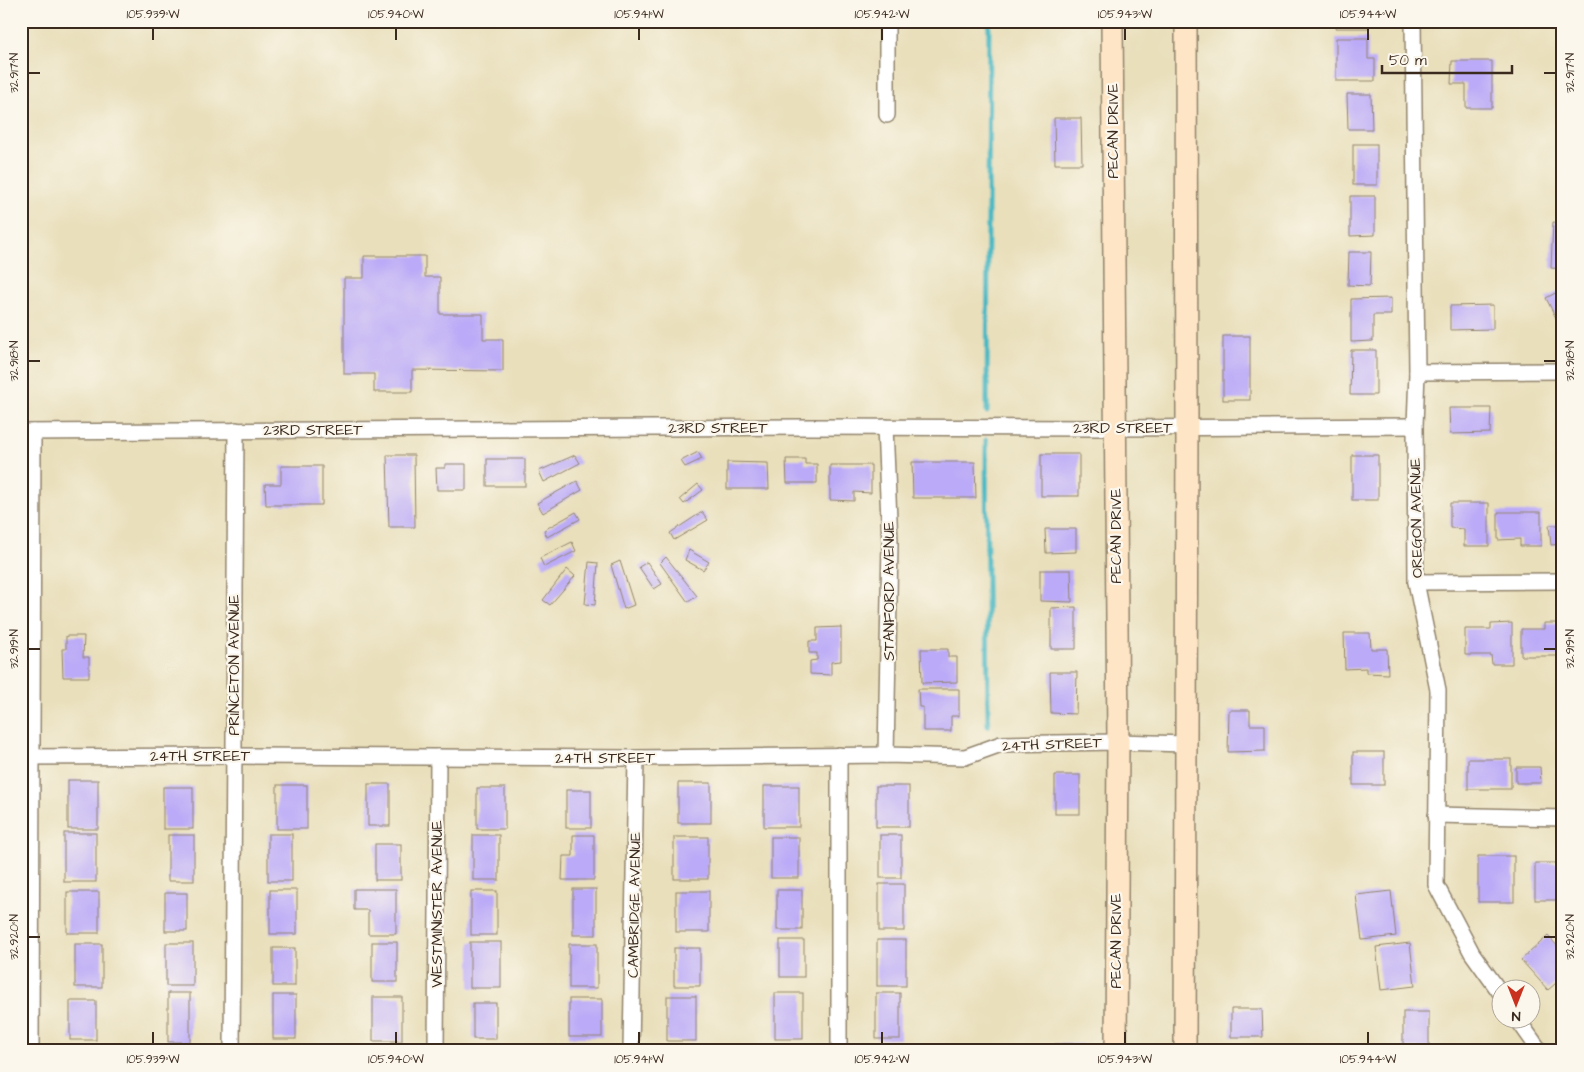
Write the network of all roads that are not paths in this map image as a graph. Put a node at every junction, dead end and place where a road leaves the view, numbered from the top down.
1 (887, 21) edge
2 (1112, 21) edge
3 (1186, 21) edge
4 (1413, 21) edge
5 (887, 115) dead end
6 (1563, 370) edge
7 (1417, 372) junction
8 (1415, 426) junction
9 (885, 427) junction
10 (1116, 428) junction
11 (1187, 428) junction
12 (236, 430) junction
13 (27, 432) edge
14 (1563, 581) edge
15 (1416, 582) junction
16 (1118, 742) junction
17 (1185, 744) junction
18 (839, 755) junction
19 (886, 755) junction
20 (233, 756) junction
21 (26, 757) edge
22 (438, 757) junction
23 (636, 758) junction
24 (1436, 815) junction
25 (1563, 818) edge
26 (1492, 981) edge
27 (1525, 1030) edge
28 (31, 1051) edge
29 (232, 1051) edge
30 (436, 1051) edge
31 (631, 1051) edge
32 (839, 1051) edge
33 (1116, 1051) edge
34 (1185, 1051) edge
35 (1540, 1051) edge

1 - 5 street
2 - 10 main road, PECAN DRIVE
3 - 11 main road
4 - 7 street, OREGON AVENUE
6 - 7 street
7 - 8 street, OREGON AVENUE
8 - 11 street, 23RD STREET
8 - 15 street, OREGON AVENUE
9 - 10 street, 23RD STREET
9 - 12 street, 23RD STREET
9 - 19 street, STANFORD AVENUE
10 - 11 street, 23RD STREET
10 - 16 main road, PECAN DRIVE
11 - 17 main road
12 - 13 street, 23RD STREET
12 - 20 street, PRINCETON AVENUE
13 - 21 street
14 - 15 street
15 - 24 street, OREGON AVENUE
16 - 17 street, 24TH STREET
16 - 19 street, 24TH STREET
16 - 33 main road, PECAN DRIVE
17 - 34 main road
18 - 19 street, 24TH STREET
18 - 23 street, 24TH STREET
18 - 32 street
20 - 21 street, 24TH STREET
20 - 22 street, 24TH STREET
20 - 29 street, PRINCETON AVENUE
21 - 28 street
22 - 23 street, 24TH STREET
22 - 30 street, WESTMINISTER AVENUE
23 - 31 street, CAMBRIDGE AVENUE
24 - 25 street
24 - 26 street, OREGON AVENUE
27 - 35 street

